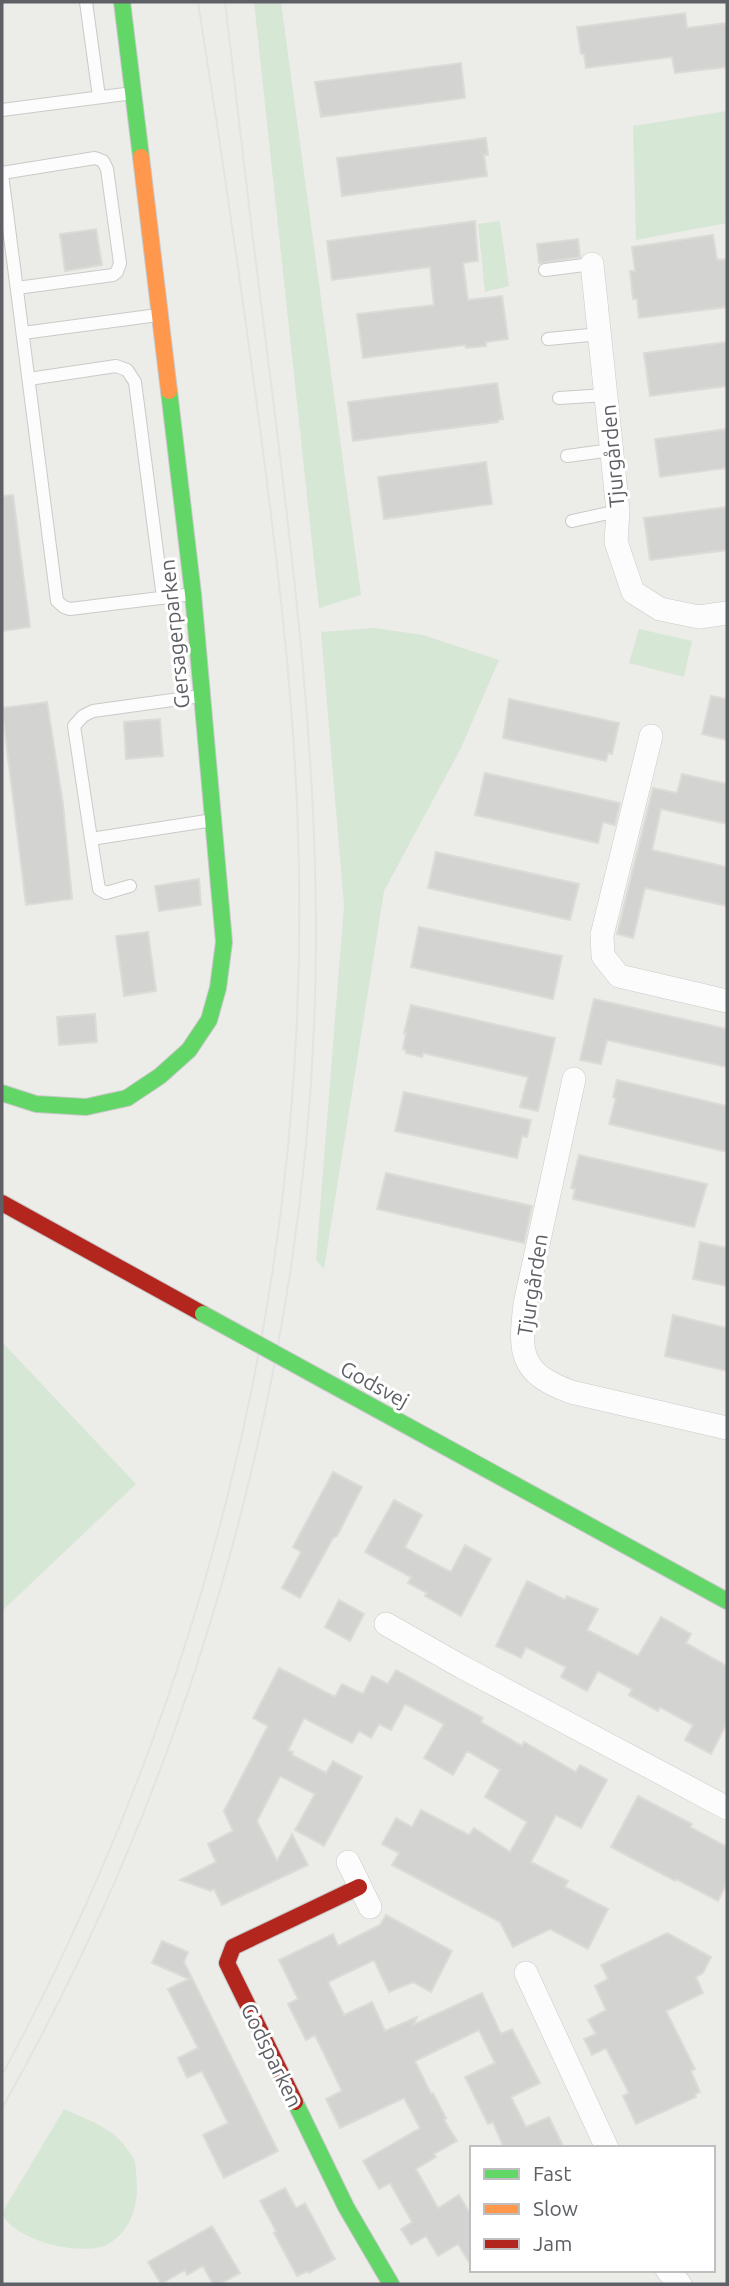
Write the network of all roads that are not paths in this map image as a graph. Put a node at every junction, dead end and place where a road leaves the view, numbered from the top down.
1 (86, 2) edge
2 (122, 2) edge
3 (133, 93) junction
4 (99, 97) junction
5 (2, 110) edge
6 (2, 173) edge
7 (592, 264) joint
8 (545, 270) dead end
9 (17, 288) junction
10 (160, 315) junction
11 (23, 333) junction
12 (600, 334) junction
13 (548, 339) dead end
14 (29, 379) junction
15 (606, 395) junction
16 (559, 398) dead end
17 (612, 450) junction
18 (567, 456) dead end
19 (618, 511) junction
20 (572, 521) dead end
21 (193, 594) junction
22 (163, 598) junction
23 (727, 613) edge
24 (202, 696) junction
25 (651, 736) dead end
26 (213, 820) junction
27 (91, 839) junction
28 (130, 886) dead end
29 (727, 1001) edge
30 (574, 1079) dead end
31 (2, 1093) edge
32 (2, 1203) edge
33 (727, 1429) edge
34 (727, 1601) edge
35 (386, 1624) dead end
36 (727, 1808) edge
37 (348, 1862) dead end
38 (359, 1886) junction
39 (370, 1907) dead end
40 (526, 1973) dead end
41 (606, 2146) edge
42 (391, 2284) edge

1 - 4 lane
2 - 3 street, Gersagerparken
3 - 4 lane
3 - 10 street, Gersagerparken
4 - 5 lane
6 - 9 lane
6 - 9 lane
7 - 8 lane, Tjurgården
7 - 12 street, Tjurgården
9 - 11 lane
10 - 11 lane
10 - 21 street, Gersagerparken
11 - 14 lane
12 - 13 lane
12 - 15 street, Tjurgården
14 - 22 lane
14 - 22 lane
15 - 16 lane
15 - 17 street, Tjurgården
17 - 18 lane
17 - 19 street, Tjurgården
19 - 20 lane
19 - 23 street, Tjurgården
21 - 22 lane
21 - 24 street, Gersagerparken
24 - 26 street, Gersagerparken
24 - 27 lane
25 - 29 street
26 - 27 lane
26 - 31 street, Gersagerparken
27 - 28 lane
30 - 33 street, Tjurgården
32 - 34 street, Godsvej, bridge
35 - 36 street
37 - 38 street
38 - 39 street
38 - 42 street, Godsparken
40 - 41 street

